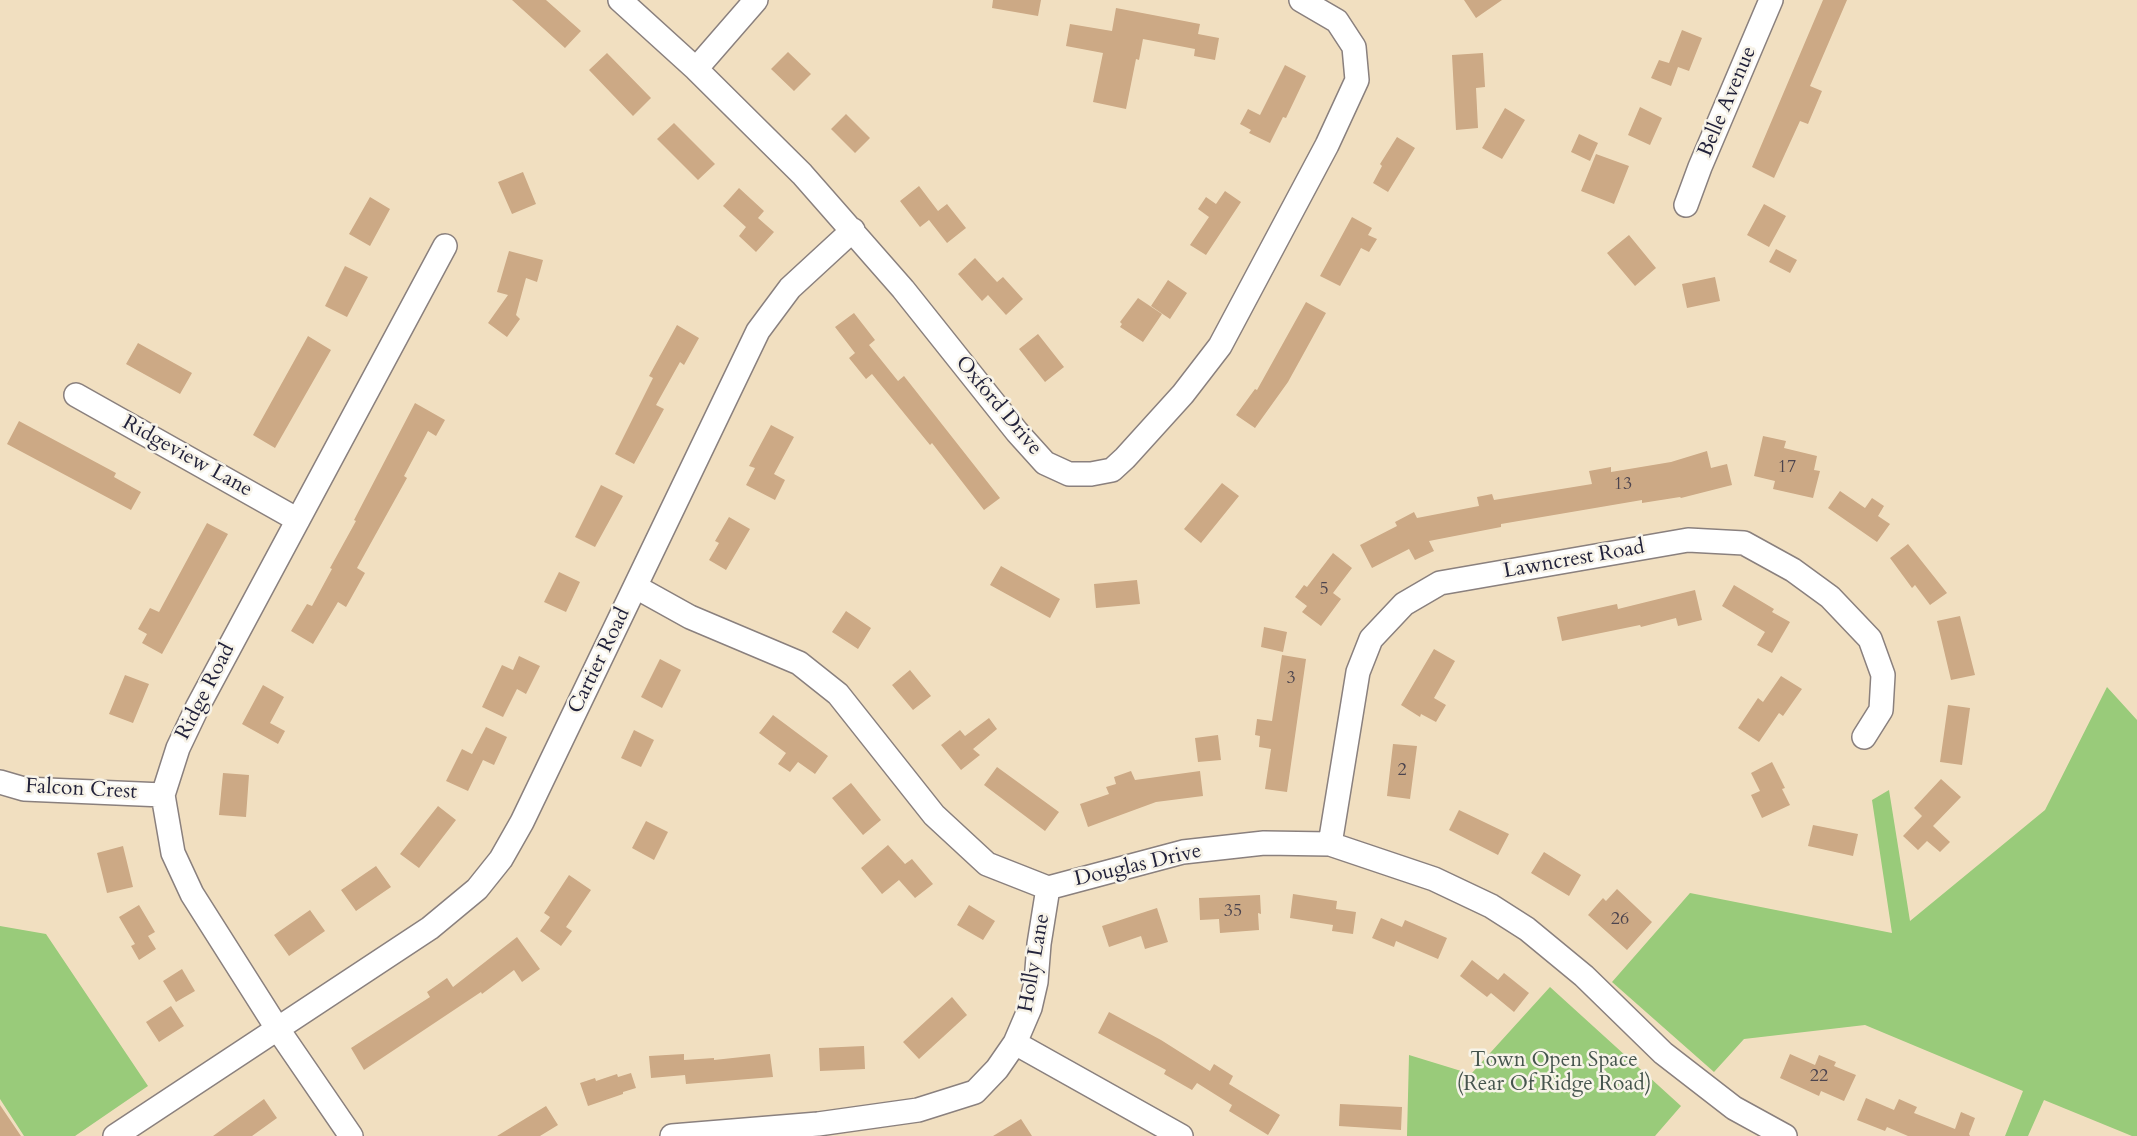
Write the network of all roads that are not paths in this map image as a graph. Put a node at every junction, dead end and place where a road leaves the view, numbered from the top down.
1 (620, 0) edge
2 (756, 0) edge
3 (1301, 0) edge
4 (1772, 0) edge
5 (696, 69) junction
6 (1686, 205) dead end
7 (853, 230) junction
8 (445, 246) dead end
9 (76, 396) dead end
10 (298, 520) junction
11 (636, 587) junction
12 (1864, 737) dead end
13 (0, 782) edge
14 (163, 795) junction
15 (1330, 844) junction
16 (1048, 888) junction
17 (276, 1028) junction
18 (1016, 1043) junction
19 (115, 1136) edge
20 (351, 1136) edge
21 (672, 1136) edge
22 (1181, 1136) edge
23 (1785, 1136) edge

1 - 5 street, Oxford Drive
2 - 5 street
3 - 7 street, Oxford Drive
4 - 6 street, Belle Avenue
5 - 7 street, Oxford Drive
7 - 11 street, Cartier Road
8 - 10 street, Ridge Road
9 - 10 street, Ridgeview Lane
10 - 14 street, Ridge Road
11 - 16 street, Douglas Drive
11 - 17 street, Cartier Road
12 - 15 street, Lawncrest Road
13 - 14 street, Falcon Crest
14 - 17 street, Ridge Road
15 - 16 street, Douglas Drive
15 - 23 street, Douglas Drive
16 - 18 street, Holly Lane
17 - 19 street, Cartier Road
17 - 20 street, Ridge Road
18 - 21 street, Holly Lane
18 - 22 street

